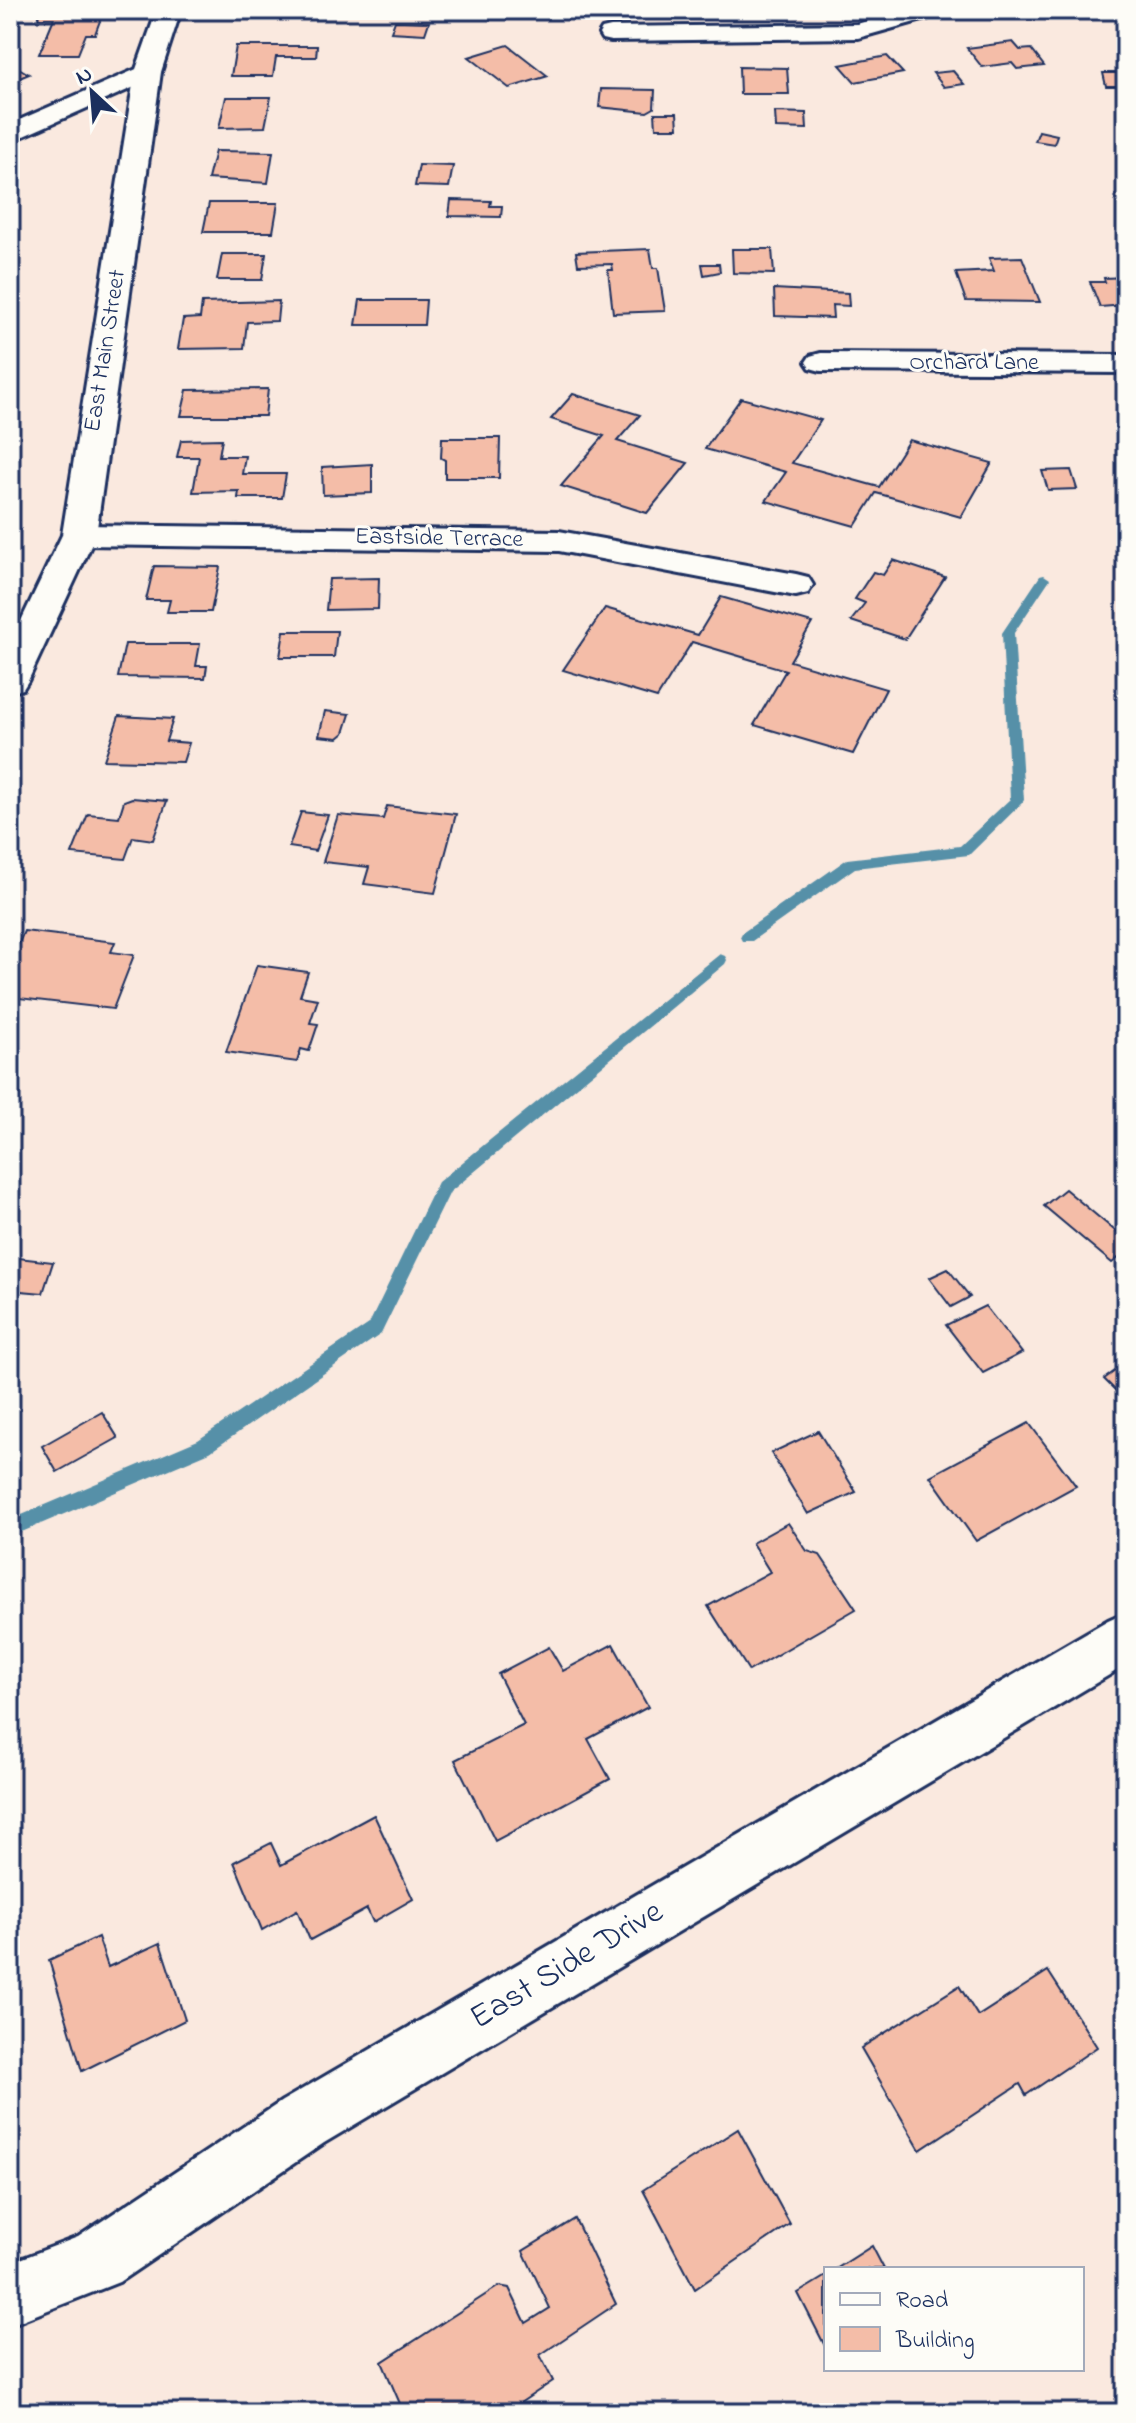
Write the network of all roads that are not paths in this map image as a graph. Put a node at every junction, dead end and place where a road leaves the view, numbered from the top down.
1 (169, 10) edge
2 (931, 10) edge
3 (611, 34) dead end
4 (148, 72) junction
5 (10, 134) edge
6 (821, 362) dead end
7 (1126, 364) edge
8 (79, 535) junction
9 (796, 585) dead end
10 (10, 681) edge
11 (1126, 1637) edge
12 (10, 2294) edge

1 - 4 street, East Main Street
2 - 3 street
4 - 5 street
4 - 8 street, East Main Street
6 - 7 street, Orchard Lane
8 - 9 street, Eastside Terrace
8 - 10 street, East Main Street
11 - 12 street, East Side Drive

